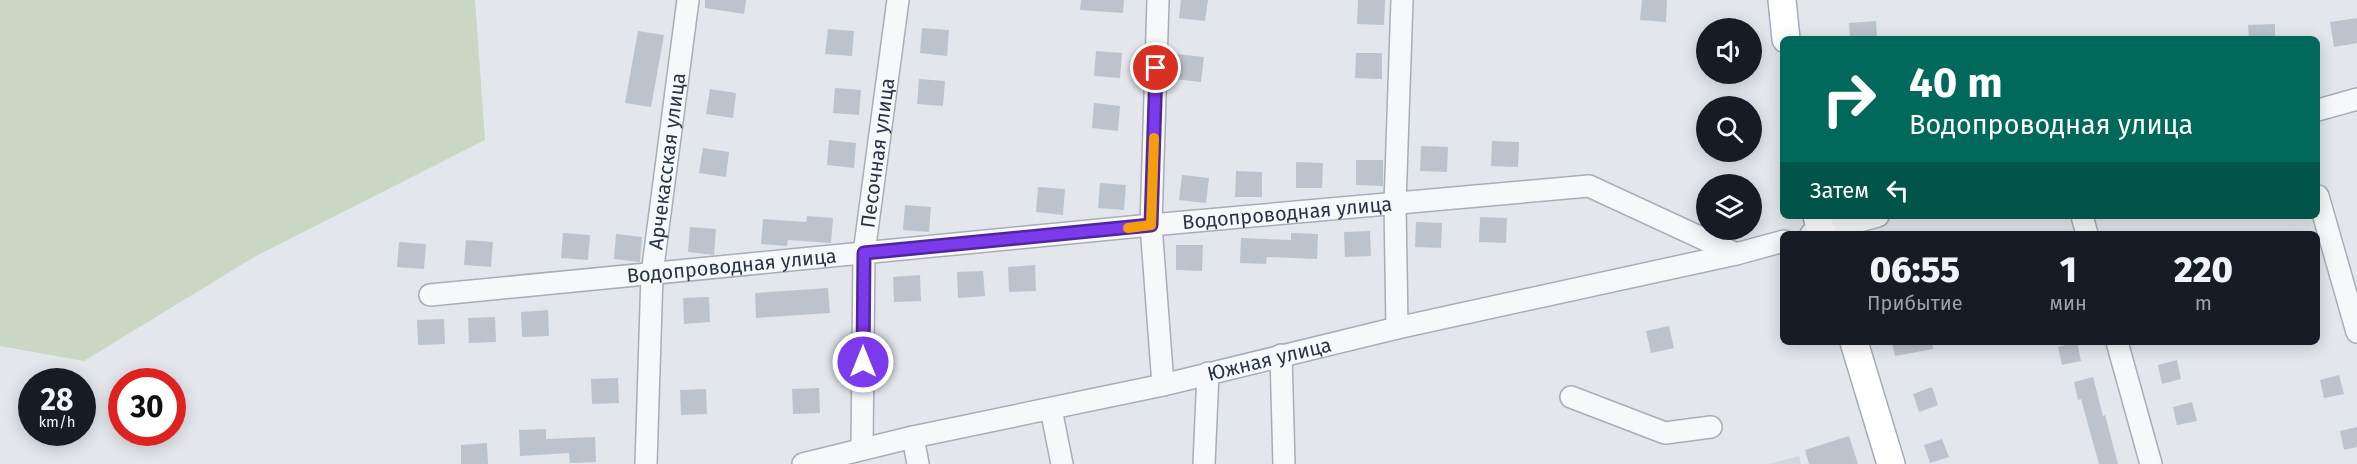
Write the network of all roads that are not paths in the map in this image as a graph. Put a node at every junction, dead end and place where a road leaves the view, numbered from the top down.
1 (688, 0) edge
2 (898, 0) edge
3 (1158, 0) edge
4 (1402, 0) edge
5 (1782, 0) edge
6 (1786, 36) edge
7 (2357, 99) edge
8 (2320, 109) edge
9 (2320, 203) edge
10 (1395, 204) junction
11 (1864, 219) edge
12 (1151, 225) junction
13 (1818, 229) edge
14 (1780, 242) edge
15 (864, 253) junction
16 (1736, 254) junction
17 (652, 274) junction
18 (430, 295) dead end
19 (1397, 328) junction
20 (2357, 332) edge
21 (1855, 345) edge
22 (2118, 345) edge
23 (1281, 355) junction
24 (1208, 373) junction
25 (1163, 385) junction
26 (1571, 397) dead end
27 (1051, 409) junction
28 (1711, 427) dead end
29 (913, 437) junction
30 (862, 449) junction
31 (646, 464) edge
32 (804, 464) edge
33 (918, 464) edge
34 (1062, 464) edge
35 (1204, 464) edge
36 (1284, 464) edge
37 (1891, 464) edge
38 (2151, 464) edge

1 - 17 street, Арчекасская улица
2 - 15 street, Песочная улица
3 - 12 street
4 - 10 street
5 - 6 main road
7 - 8 street
9 - 20 street
10 - 12 street, Водопроводная улица
10 - 16 street, Водопроводная улица
10 - 19 street
11 - 13 street
12 - 15 street, Водопроводная улица
12 - 25 street
14 - 16 street, Южная улица
15 - 17 street, Водопроводная улица
15 - 30 street, Песочная улица
16 - 19 street, Южная улица
17 - 18 street, Водопроводная улица
17 - 31 street, Арчекасская улица
19 - 23 street, Южная улица
21 - 37 main road
22 - 38 street
23 - 24 street, Южная улица
23 - 36 street
24 - 25 street, Южная улица
24 - 35 street
25 - 27 street, Южная улица
26 - 28 street
27 - 29 street, Южная улица
27 - 34 street
29 - 30 street, Южная улица
29 - 33 street
30 - 32 street, Южная улица

